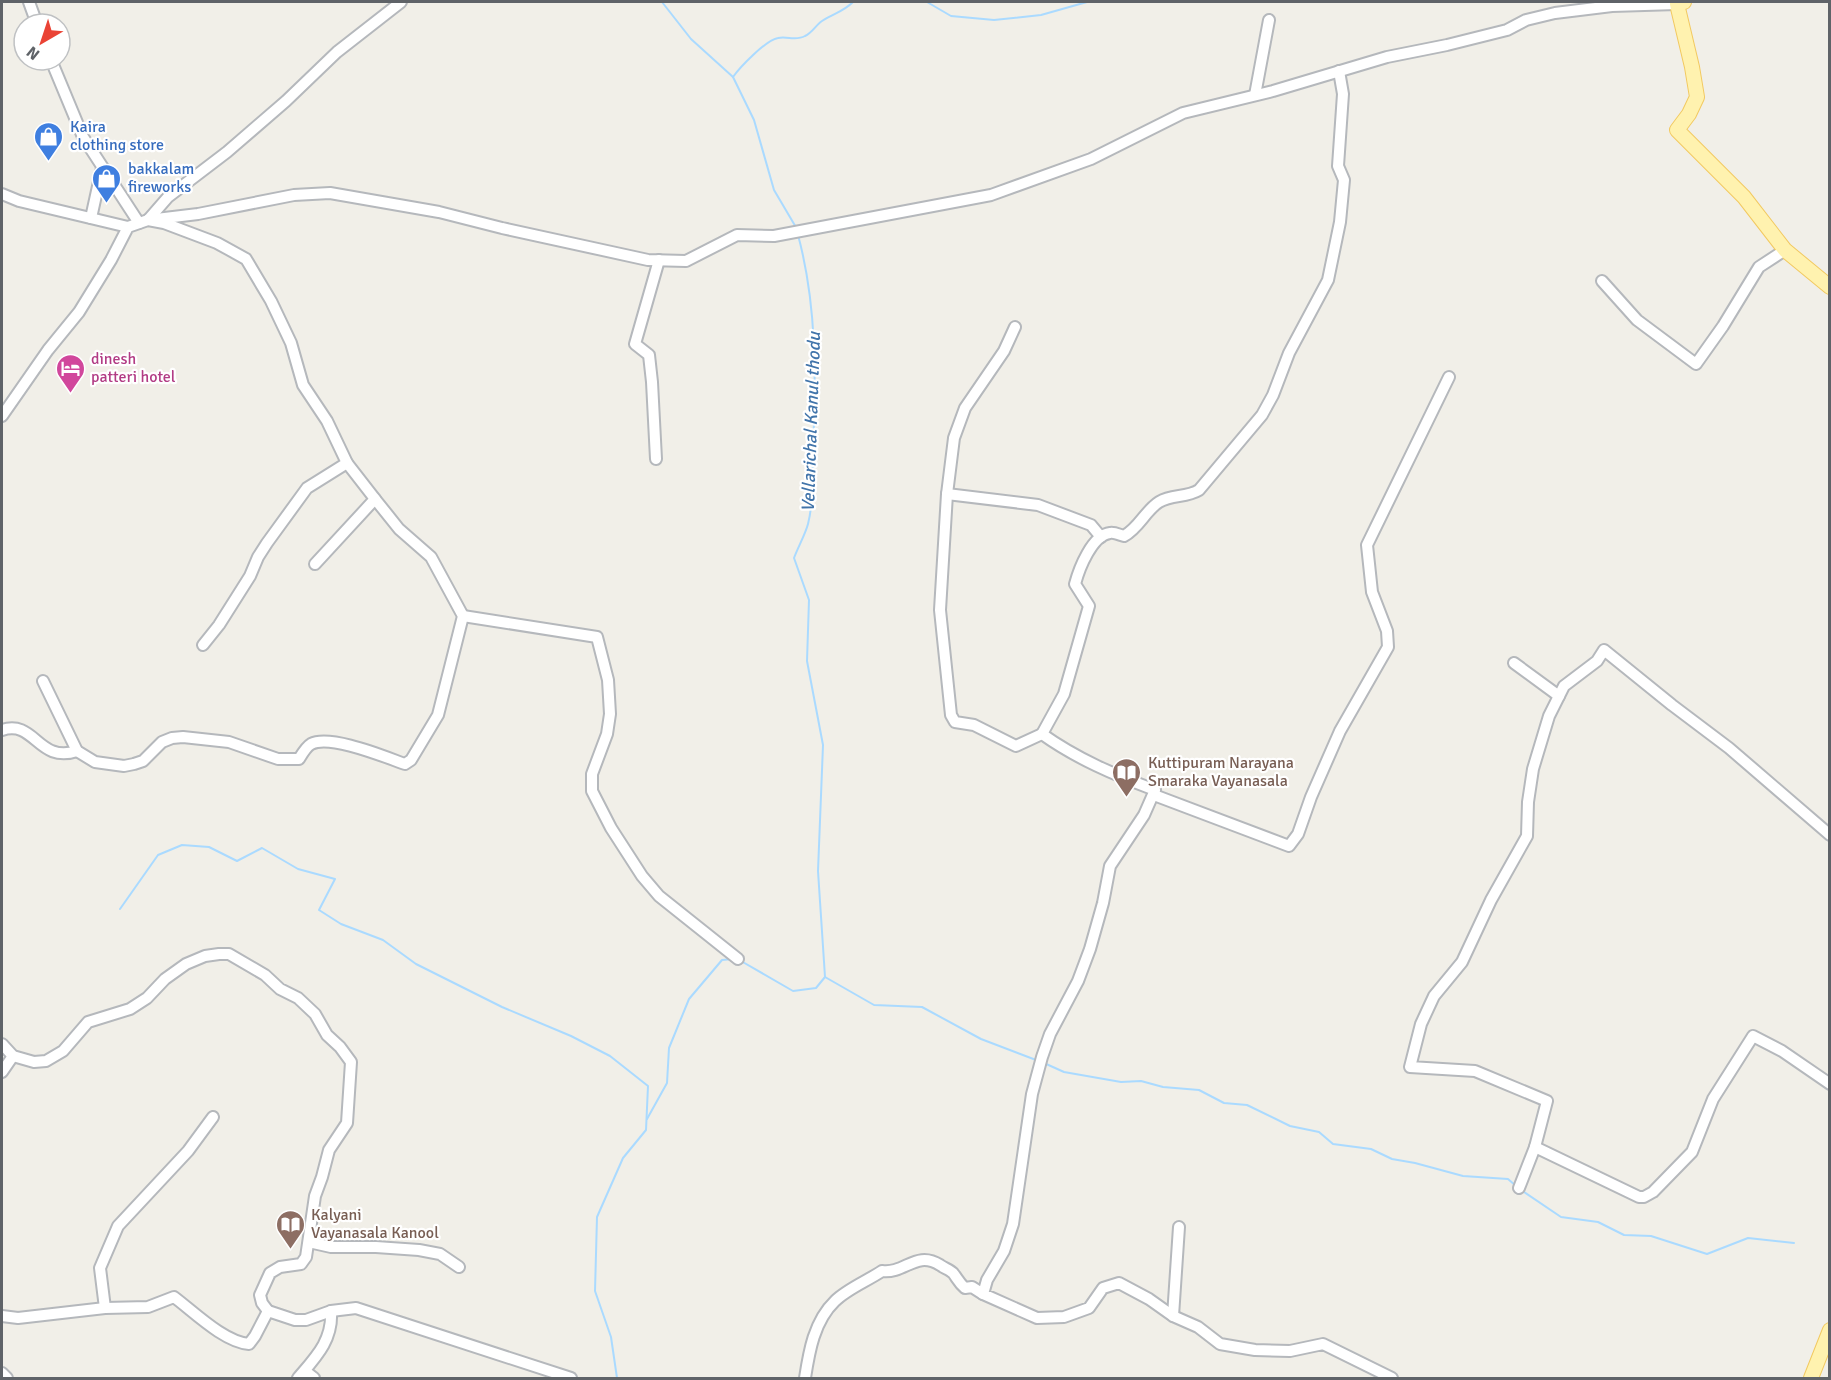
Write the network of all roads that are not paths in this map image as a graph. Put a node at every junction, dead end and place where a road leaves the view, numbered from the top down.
1 (401, 2) edge
2 (1680, 3) edge
3 (1269, 20) dead end
4 (1341, 70) junction
5 (56, 72) edge
6 (1255, 95) junction
7 (102, 168) junction
8 (2, 194) edge
9 (91, 218) junction
10 (143, 221) junction
11 (128, 227) junction
12 (1785, 250) junction
13 (659, 260) junction
14 (1602, 281) dead end
15 (1830, 287) edge
16 (1015, 327) dead end
17 (1449, 377) dead end
18 (2, 416) edge
19 (656, 459) dead end
20 (347, 463) junction
21 (947, 494) junction
22 (375, 499) junction
23 (1101, 537) junction
24 (315, 564) dead end
25 (463, 616) junction
26 (203, 645) dead end
27 (1514, 663) dead end
28 (43, 681) dead end
29 (1559, 696) junction
30 (2, 730) edge
31 (1042, 734) junction
32 (77, 751) junction
33 (1154, 795) junction
34 (1830, 835) edge
35 (738, 959) dead end
36 (2, 1044) edge
37 (14, 1056) junction
38 (2, 1072) edge
39 (1830, 1084) edge
40 (213, 1117) dead end
41 (1535, 1147) junction
42 (1519, 1188) dead end
43 (1179, 1227) dead end
44 (309, 1242) junction
45 (459, 1267) dead end
46 (983, 1294) junction
47 (105, 1308) junction
48 (268, 1311) junction
49 (331, 1311) junction
50 (2, 1316) edge
51 (1173, 1316) junction
52 (1830, 1330) edge
53 (2, 1373) edge
54 (302, 1375) edge
55 (7, 1378) edge
56 (314, 1378) edge
57 (571, 1378) edge
58 (805, 1378) edge
59 (1392, 1378) edge
60 (1811, 1378) edge

1 - 10 street
2 - 4 street
2 - 12 main road
3 - 6 street
4 - 6 street
4 - 23 street
5 - 7 street
6 - 13 street
7 - 9 street
7 - 10 street
8 - 9 street
9 - 11 street
10 - 11 street
10 - 13 street
10 - 20 street
11 - 18 street
12 - 14 street
12 - 15 main road
13 - 19 street
16 - 21 street
17 - 33 street
20 - 22 street
20 - 26 street
21 - 23 street
21 - 31 street
22 - 24 street
22 - 25 street
23 - 31 street
25 - 32 street
25 - 35 street
27 - 29 street
28 - 32 street
29 - 34 street
29 - 41 street
30 - 32 street
31 - 33 street
33 - 46 street
36 - 37 street
37 - 38 street
37 - 44 street
39 - 41 street
40 - 47 street
41 - 42 street
43 - 51 street
44 - 45 street
44 - 48 street
46 - 51 street
46 - 58 street
47 - 48 street
47 - 50 street
48 - 49 street
49 - 54 street
49 - 57 street
51 - 59 street
52 - 60 main road
53 - 55 street
54 - 56 street

